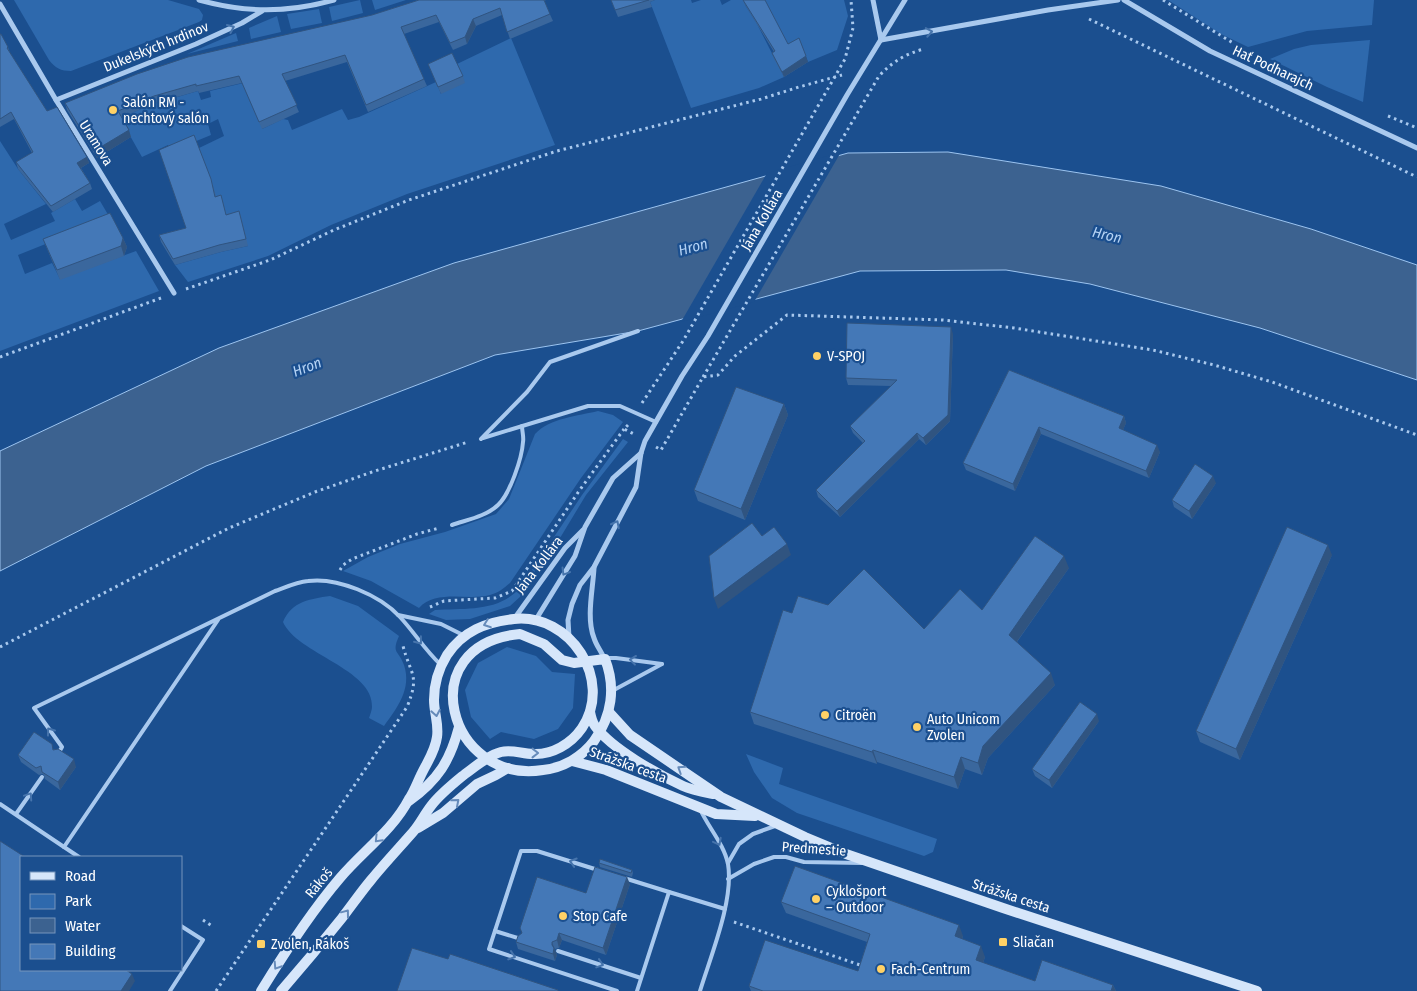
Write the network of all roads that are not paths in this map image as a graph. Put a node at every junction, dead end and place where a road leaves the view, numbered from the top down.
1 (199, 0) edge
2 (334, 0) edge
3 (873, 0) edge
4 (905, 0) edge
5 (1118, 0) edge
6 (1124, 0) edge
7 (0, 4) edge
8 (262, 11) junction
9 (881, 40) junction
10 (56, 100) junction
11 (1417, 148) edge
12 (174, 293) road end
13 (638, 332) dead end
14 (656, 422) junction
15 (522, 426) junction
16 (641, 452) junction
17 (452, 525) road end
18 (585, 528) junction
19 (594, 567) junction
20 (398, 615) junction
21 (220, 619) junction
22 (514, 619) junction
23 (535, 621) junction
24 (520, 634) junction
25 (465, 636) junction
26 (570, 639) junction
27 (604, 659) junction
28 (586, 660) junction
29 (442, 665) junction
30 (456, 678) junction
31 (611, 691) junction
32 (590, 712) junction
33 (609, 712) junction
34 (459, 727) junction
35 (600, 732) junction
36 (58, 754) edge
37 (488, 758) junction
38 (572, 761) junction
39 (508, 768) junction
40 (42, 777) edge
41 (721, 797) junction
42 (409, 801) junction
43 (0, 804) edge
44 (699, 807) junction
45 (16, 814) junction
46 (761, 816) junction
47 (777, 825) junction
48 (415, 830) junction
49 (64, 847) junction
50 (78, 856) edge
51 (728, 863) junction
52 (873, 864) junction
53 (603, 871) edge
54 (622, 877) edge
55 (728, 879) junction
56 (669, 892) junction
57 (724, 909) junction
58 (182, 927) edge
59 (495, 931) junction
60 (522, 939) edge
61 (558, 951) edge
62 (641, 978) junction
63 (170, 991) edge
64 (261, 991) edge
65 (281, 991) edge
66 (617, 991) edge
67 (637, 991) edge
68 (700, 991) edge
69 (1257, 991) edge

1 - 8 street, Dukelských hrdinov
2 - 8 street, Dukelských hrdinov
3 - 9 street
4 - 9 street, Jána Kollára
9 -> 5 street
6 - 11 street, Hať Podharajch
7 - 10 street, Uramova
10 -> 8 street, Dukelských hrdinov
9 - 14 street, Jána Kollára
10 - 12 street, Uramova
13 - 15 lane
14 - 15 lane
14 - 16 street, Jána Kollára
15 - 17 lane
16 - 18 street, Jána Kollára
19 -> 16 street, Jána Kollára
18 - 22 street, Jána Kollára
18 -> 23 street, Jána Kollára
19 - 26 street, Jána Kollára
19 - 27 street, Jána Kollára
20 - 21 lane
20 - 25 lane
20 -> 29 lane
36 -> 21 lane
21 - 49 lane
22 - 23 street, Rákoš
22 -> 25 street, Rákoš
23 - 24 street
23 - 26 street, Rákoš
24 - 28 street
24 - 30 street
25 - 29 street, Rákoš
26 - 28 street, Rákoš
27 - 28 street
27 - 31 street
31 -> 27 lane
28 - 32 street
29 - 30 street
29 -> 42 street, Rákoš
30 - 34 street
31 - 33 street
32 - 35 street
37 -> 32 street
33 - 35 street
41 -> 33 street, Strážska cesta
34 - 37 street
34 - 42 street, Rákoš
35 - 38 street
35 - 41 street, Strážska cesta
37 - 39 street
37 - 48 street
38 - 39 street
38 - 44 street, Strážska cesta
48 -> 39 street
45 -> 40 lane
41 - 46 street, Strážska cesta
42 -> 64 street, Rákoš
43 - 45 lane
44 - 46 street, Strážska cesta
44 -> 51 lane
45 - 49 lane
46 - 47 street, Strážska cesta
47 - 51 lane
47 - 52 street, Strážska cesta
65 -> 48 street
49 - 50 lane
51 - 55 lane
52 - 55 lane, Predmestie
52 - 69 street, Strážska cesta
53 -> 59 lane
54 - 56 lane
55 - 57 lane
56 - 57 lane
56 - 62 lane
57 - 68 lane
58 - 63 lane
59 - 60 lane
59 -> 66 lane
61 -> 62 lane
62 - 67 lane

